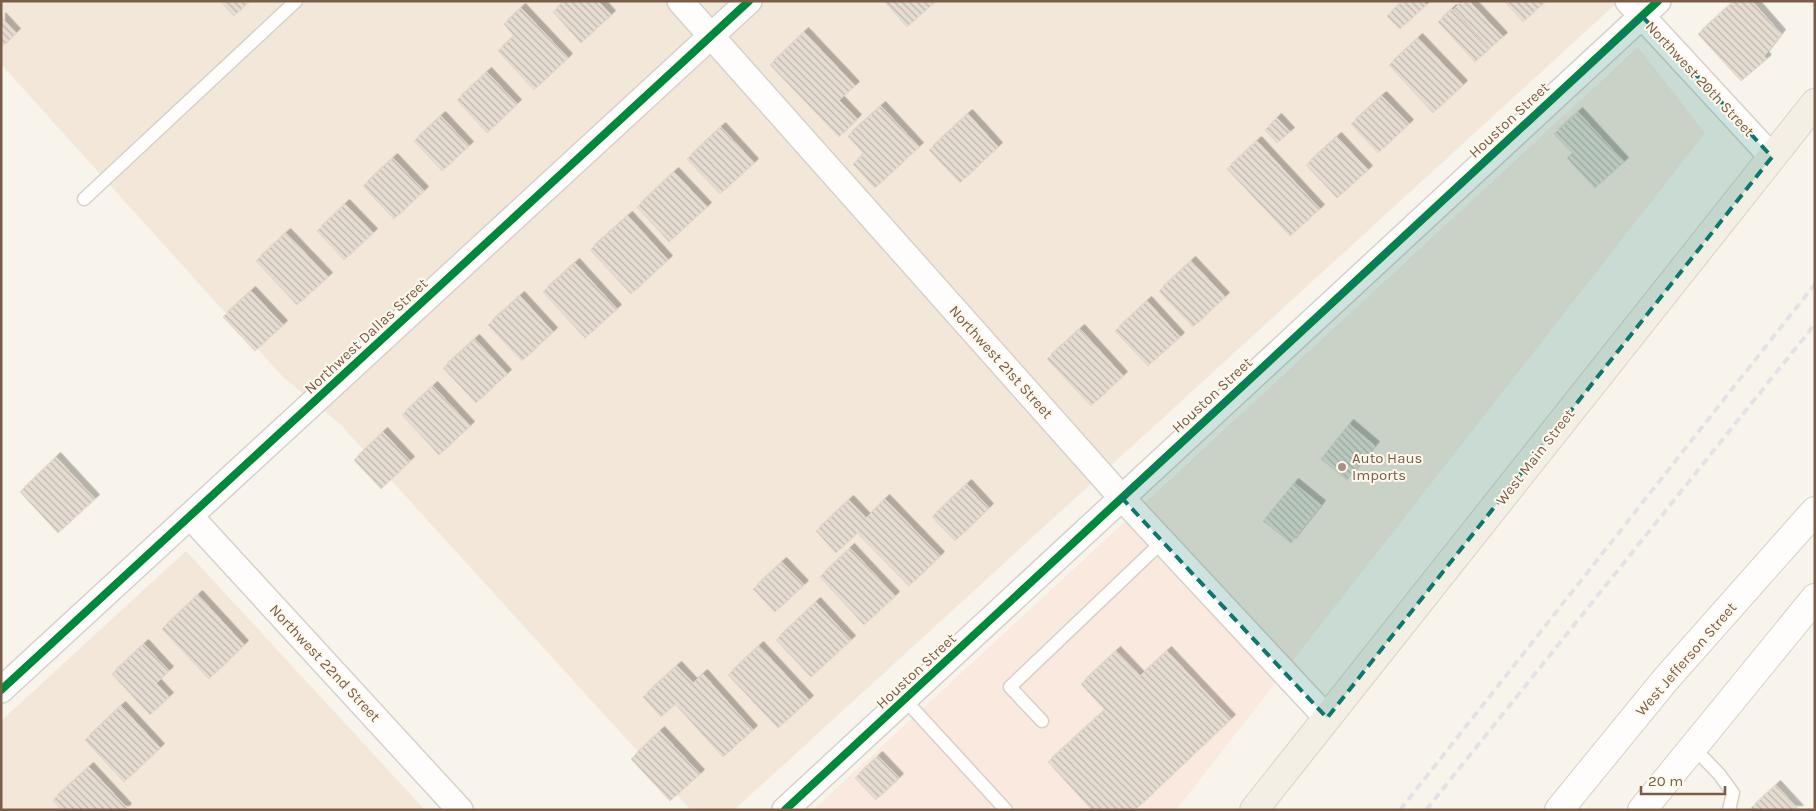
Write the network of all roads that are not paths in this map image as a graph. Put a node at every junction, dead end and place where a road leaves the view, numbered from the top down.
1 (296, 1) edge
2 (680, 1) edge
3 (749, 1) edge
4 (1643, 6) edge
5 (712, 35) junction
6 (1815, 104) edge
7 (1772, 157) junction
8 (84, 199) dead end
9 (1122, 497) junction
10 (1815, 511) edge
11 (190, 516) junction
12 (1162, 541) junction
13 (1815, 598) edge
14 (1, 690) edge
15 (905, 700) junction
16 (1327, 718) junction
17 (1042, 721) dead end
18 (1693, 747) junction
19 (460, 810) edge
20 (785, 810) edge
21 (1006, 810) edge
22 (1254, 810) edge
23 (1559, 810) edge
24 (1642, 810) edge
25 (1729, 810) edge

1 - 8 lane
2 - 5 street, Northwest 21st Street
3 - 5 street, Northwest Dallas Street
4 - 7 street, Northwest 20th Street
4 - 9 street, Houston Street
5 - 9 street, Northwest 21st Street
5 - 11 street, Northwest Dallas Street
6 - 7 main road, West Main Street
7 - 16 main road, West Main Street
9 - 12 street, Northwest 21st Street
9 - 15 street, Houston Street
10 - 23 main road, West Jefferson Street
11 - 14 street, Northwest Dallas Street
11 - 19 street, Northwest 22nd Street
12 - 16 street, Northwest 21st Street
12 - 17 lane
13 - 18 main road
15 - 20 street, Houston Street
15 - 21 lane
16 - 22 main road, West Main Street
18 - 24 main road
18 - 25 lane

